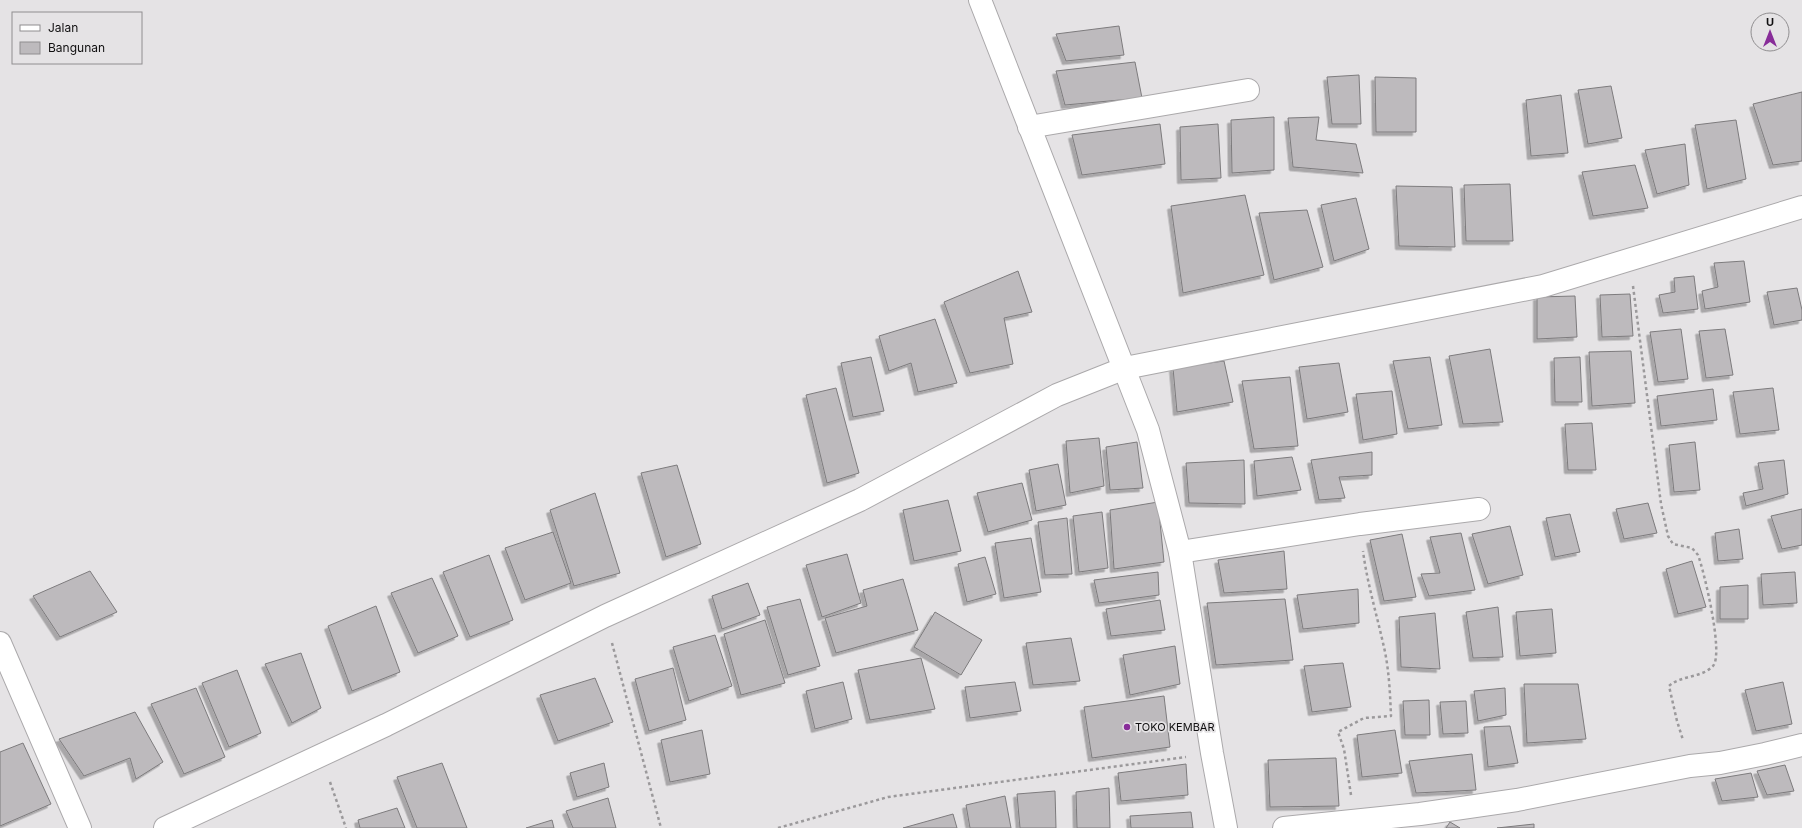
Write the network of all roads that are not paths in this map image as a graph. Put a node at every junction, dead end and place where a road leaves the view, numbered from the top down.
1 (980, 0) edge
2 (1248, 90) dead end
3 (1029, 127) junction
4 (1802, 207) edge
5 (1125, 368) junction
6 (1479, 509) dead end
7 (1180, 552) junction
8 (0, 643) edge
9 (1802, 745) edge
10 (80, 828) edge
11 (165, 828) edge
12 (1226, 828) edge
13 (1284, 828) edge

1 - 3 street
2 - 3 street
3 - 5 street
4 - 5 street
5 - 7 street
5 - 11 street
6 - 7 street
7 - 12 street
8 - 10 street
9 - 13 street

